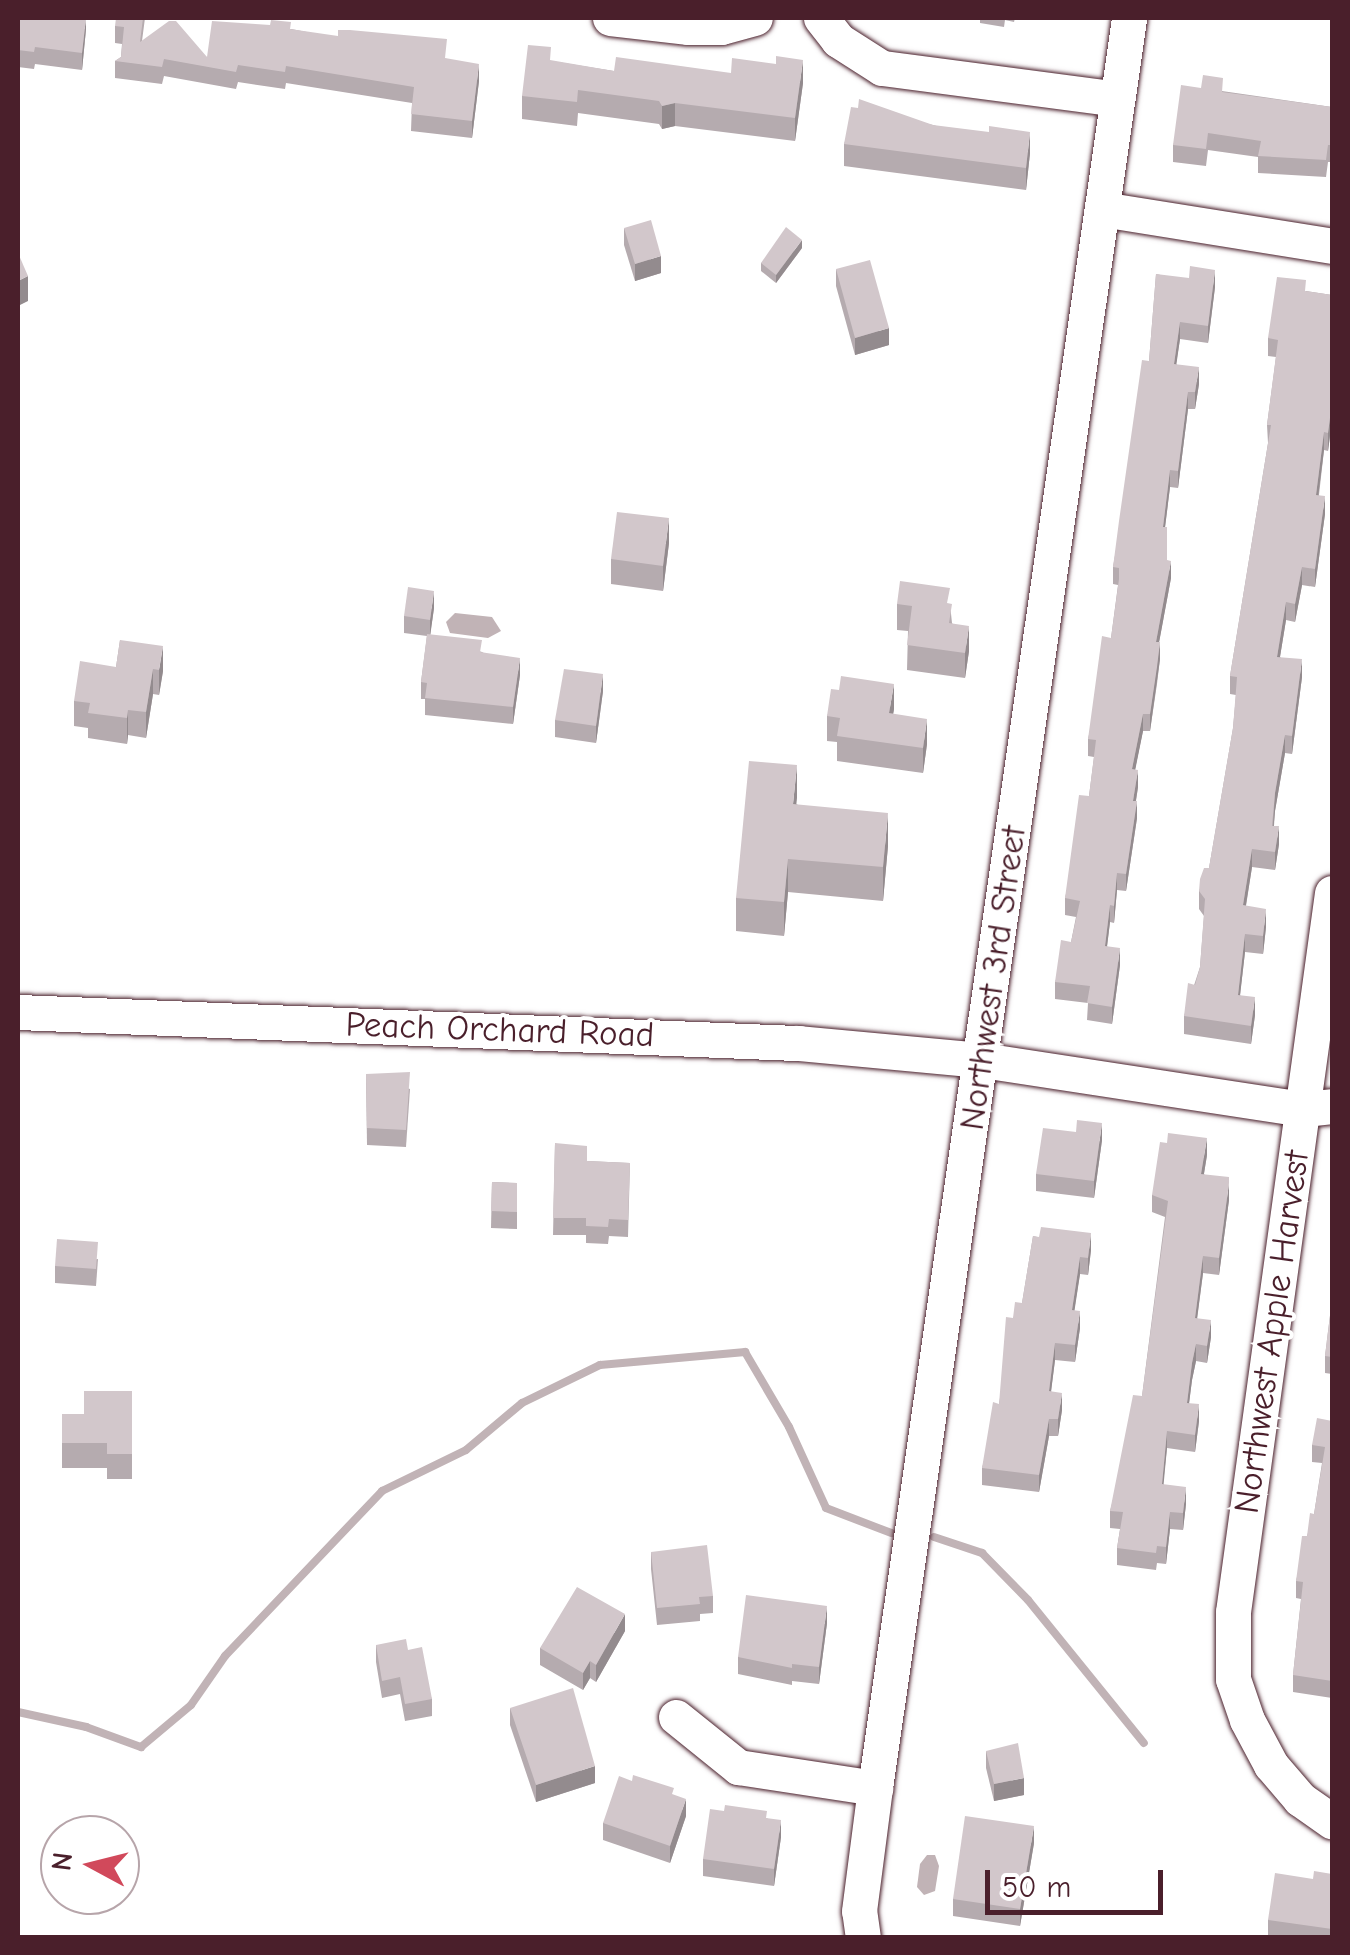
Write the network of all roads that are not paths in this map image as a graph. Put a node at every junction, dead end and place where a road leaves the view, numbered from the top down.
1 (610, 18) edge
2 (755, 18) edge
3 (820, 18) edge
4 (1128, 18) edge
5 (1117, 100) junction
6 (1102, 209) junction
7 (1332, 246) edge
8 (1332, 893) edge
9 (18, 1012) edge
10 (982, 1060) junction
11 (1318, 1108) edge
12 (676, 1717) dead end
13 (875, 1788) junction
14 (1332, 1821) edge
15 (863, 1938) edge

1 - 2 street
3 - 5 street
4 - 5 street, Northwest 3rd Street
5 - 6 street, Northwest 3rd Street
6 - 7 street
6 - 10 street, Northwest 3rd Street
8 - 11 street, Northwest Apple Harvest
9 - 10 street, Peach Orchard Road
10 - 11 street, Peach Orchard Road
10 - 13 street, Northwest 3rd Street
11 - 14 street, Northwest Apple Harvest
12 - 13 street
13 - 15 street, Northwest 3rd Street

